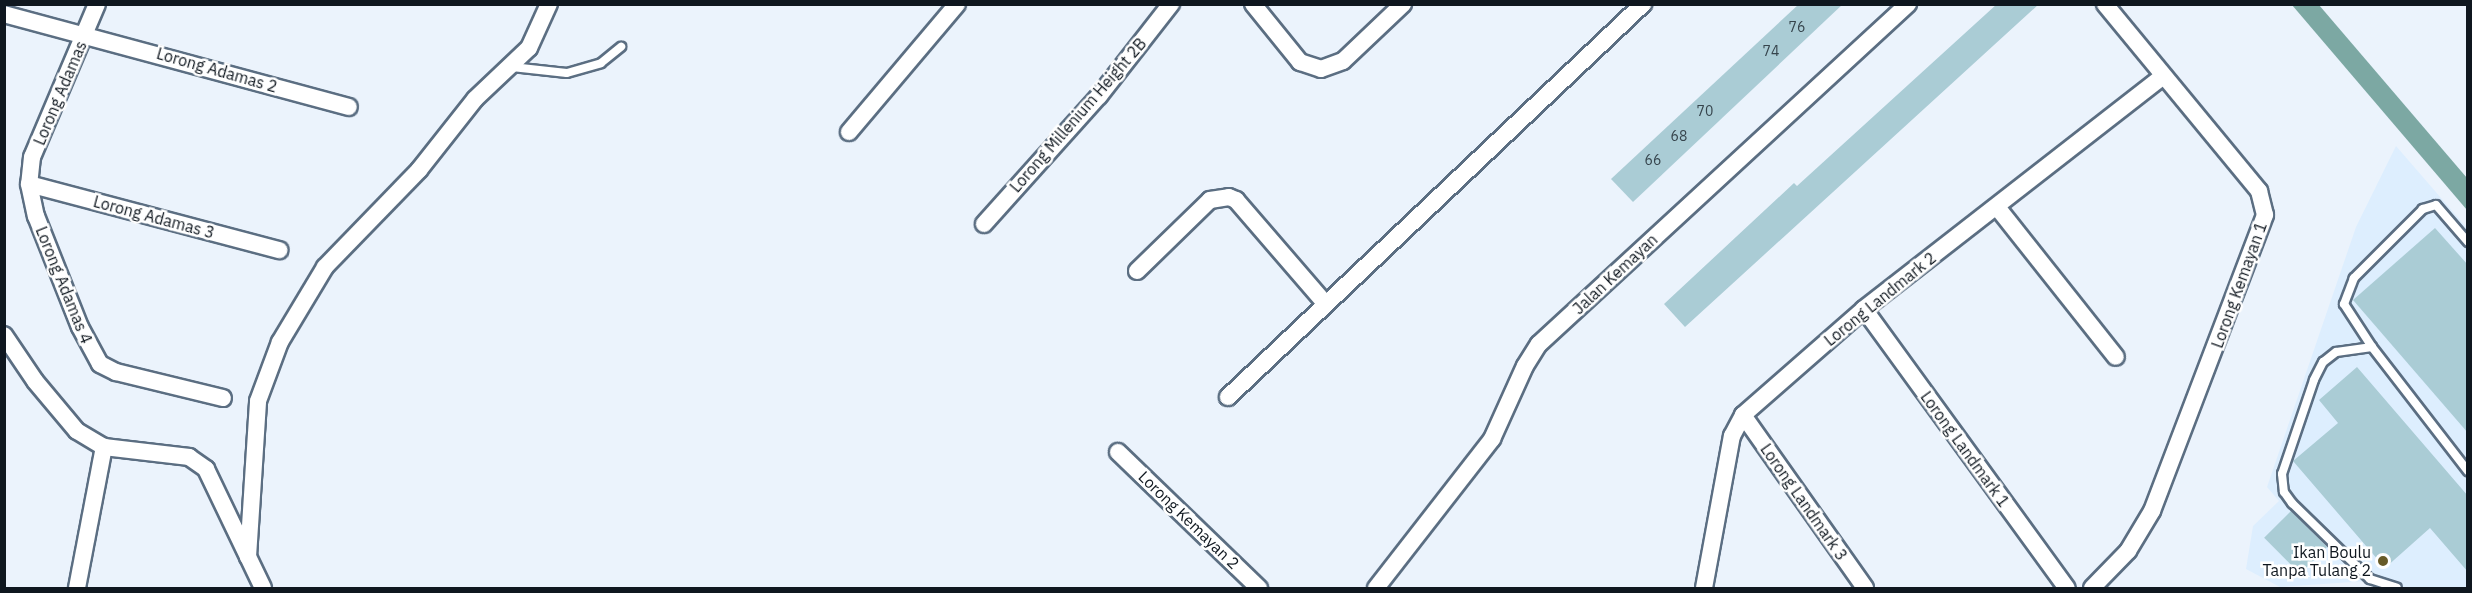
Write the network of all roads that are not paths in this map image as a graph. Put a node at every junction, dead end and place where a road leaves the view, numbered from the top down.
1 (97, 4) edge
2 (549, 4) edge
3 (957, 4) edge
4 (1171, 4) edge
5 (1253, 4) edge
6 (1404, 4) edge
7 (1643, 4) edge
8 (1908, 4) edge
9 (2105, 4) edge
10 (4, 14) edge
11 (86, 33) junction
12 (621, 47) dead end
13 (512, 67) junction
14 (2162, 77) junction
15 (349, 107) dead end
16 (849, 132) dead end
17 (29, 184) junction
18 (1997, 207) junction
19 (984, 224) dead end
20 (2468, 242) edge
21 (279, 250) dead end
22 (1137, 271) dead end
23 (1325, 303) junction
24 (1864, 309) junction
25 (4, 335) edge
26 (2372, 347) junction
27 (2116, 357) dead end
28 (1228, 397) dead end
29 (223, 399) dead end
30 (1743, 415) junction
31 (104, 447) junction
32 (1118, 452) dead end
33 (2468, 471) edge
34 (248, 557) junction
35 (77, 588) edge
36 (263, 588) edge
37 (1259, 588) edge
38 (1376, 588) edge
39 (1704, 588) edge
40 (1865, 588) edge
41 (2067, 588) edge
42 (2092, 588) edge
43 (2397, 588) edge

1 - 11 street, Lorong Adamas
2 - 13 street
3 - 16 street
4 - 19 street, Lorong Millenium Height 2B
5 - 6 street
7 - 23 street
8 - 38 street, Jalan Kemayan
9 - 14 street, Lorong Kemayan 1
10 - 11 street, Lorong Adamas 2
11 - 15 street, Lorong Adamas 2
11 - 17 street, Lorong Adamas
12 - 13 lane
13 - 34 street
14 - 18 street, Lorong Landmark 2
14 - 42 street, Lorong Kemayan 1
17 - 21 street, Lorong Adamas 3
17 - 29 street, Lorong Adamas 4
18 - 24 street, Lorong Landmark 2
18 - 27 street
20 - 26 lane
22 - 23 street
23 - 28 street
24 - 30 street, Lorong Landmark 2
24 - 41 street, Lorong Landmark 1
25 - 31 street
26 - 33 lane
26 - 43 lane
30 - 39 street, Lorong Landmark 2
30 - 40 street, Lorong Landmark 3
31 - 34 street
31 - 35 street
32 - 37 street, Lorong Kemayan 2
34 - 36 street

